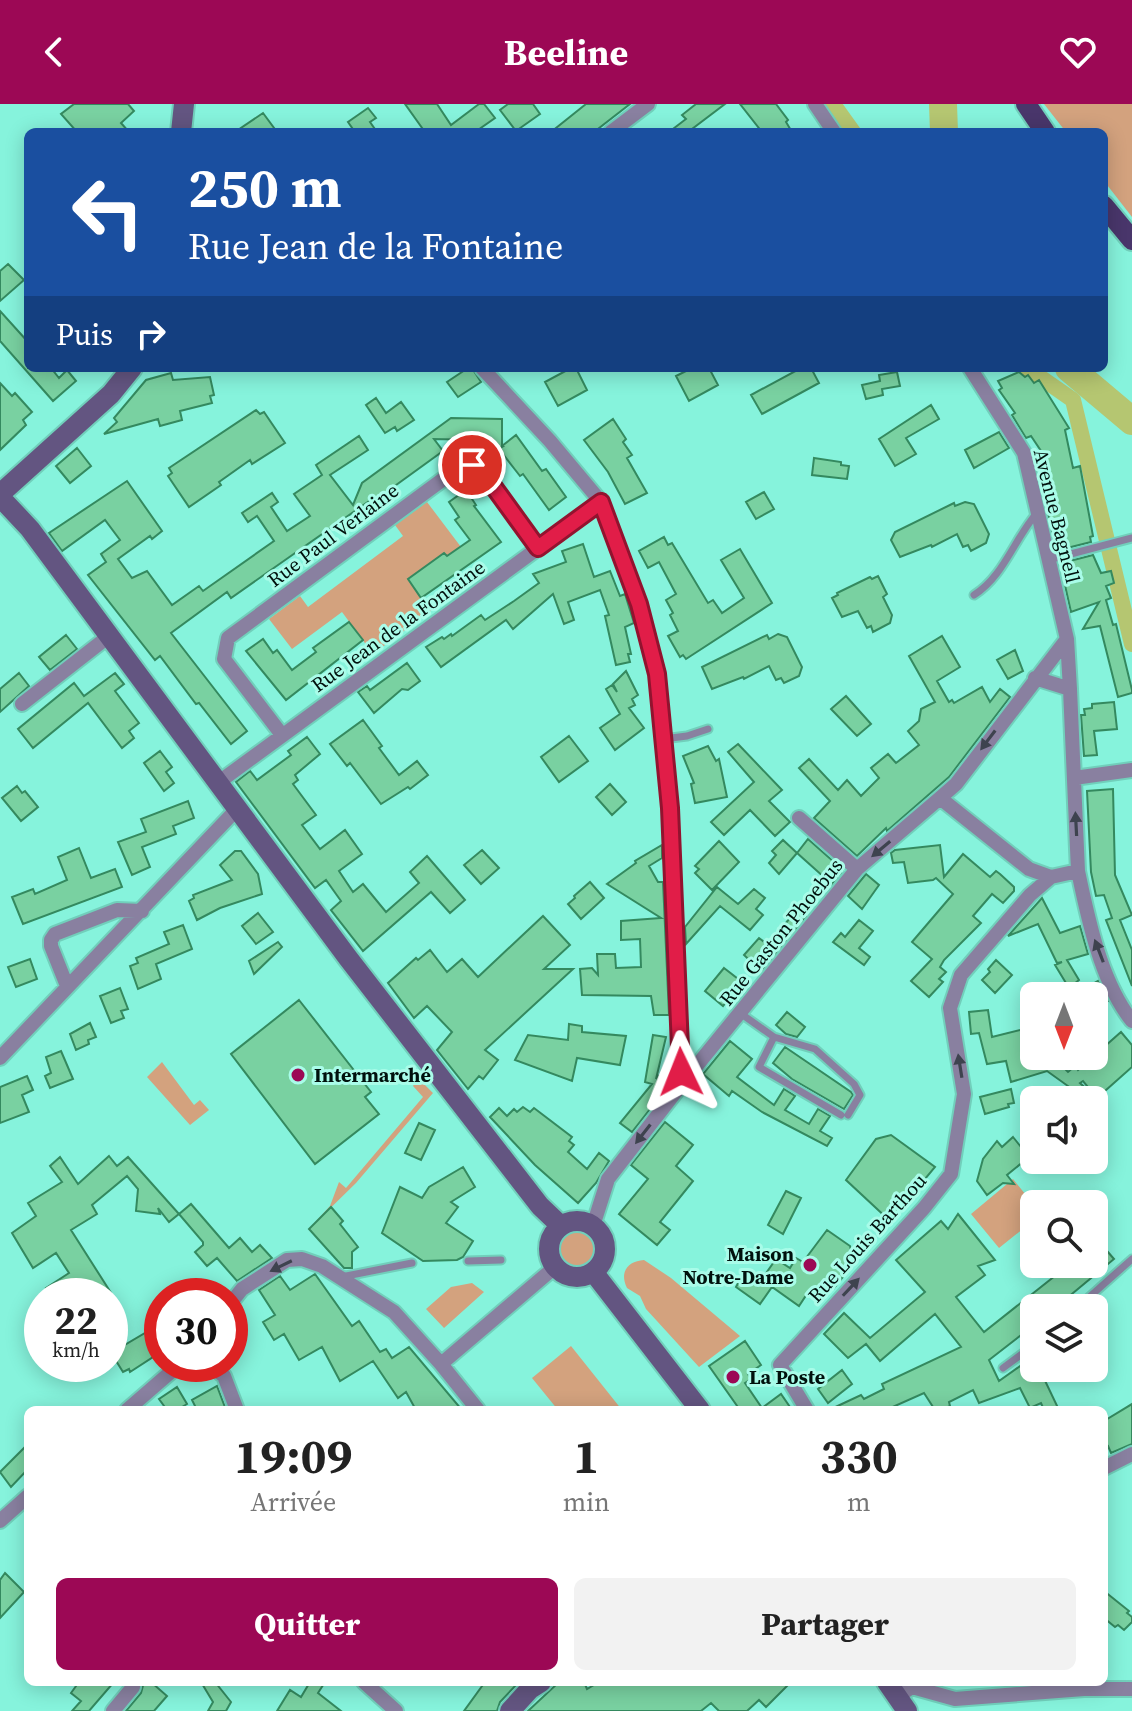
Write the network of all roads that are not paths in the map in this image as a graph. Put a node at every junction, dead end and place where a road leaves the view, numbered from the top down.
1 (184, 104) edge
2 (648, 104) edge
3 (815, 104) edge
4 (1026, 104) edge
5 (181, 128) edge
6 (616, 128) edge
7 (831, 128) edge
8 (1042, 128) edge
9 (1108, 211) edge
10 (1132, 240) edge
11 (129, 372) edge
12 (486, 372) edge
13 (973, 372) edge
14 (0, 496) edge
15 (601, 502) junction
16 (1038, 512) junction
17 (1132, 538) edge
18 (538, 548) junction
19 (1048, 560) junction
20 (974, 595) dead end
21 (109, 636) junction
22 (1067, 639) junction
23 (1035, 678) junction
24 (1070, 689) junction
25 (22, 704) dead end
26 (708, 729) dead end
27 (282, 735) junction
28 (663, 739) junction
29 (1132, 770) edge
30 (1074, 778) junction
31 (219, 782) junction
32 (940, 798) junction
33 (237, 809) junction
34 (799, 818) dead end
35 (857, 869) junction
36 (1078, 871) junction
37 (1051, 877) junction
38 (142, 911) junction
39 (67, 986) junction
40 (740, 1013) junction
41 (1132, 1021) edge
42 (774, 1037) junction
43 (0, 1058) edge
44 (685, 1080) junction
45 (561, 1226) junction
46 (593, 1226) junction
47 (1132, 1259) edge
48 (501, 1260) dead end
49 (468, 1261) dead end
50 (412, 1263) dead end
51 (555, 1267) junction
52 (594, 1273) junction
53 (339, 1277) junction
54 (248, 1285) edge
55 (1093, 1294) edge
56 (1020, 1355) edge
57 (441, 1364) junction
58 (1003, 1368) dead end
59 (159, 1382) edge
60 (226, 1382) edge
61 (132, 1406) edge
62 (235, 1406) edge
63 (475, 1406) edge
64 (697, 1406) edge
65 (805, 1406) edge
66 (1130, 1458) edge
67 (1108, 1466) edge
68 (24, 1499) edge
69 (1, 1517) edge
70 (368, 1686) edge
71 (535, 1686) edge
72 (133, 1687) dead end
73 (1132, 1689) edge
74 (897, 1697) edge
75 (113, 1711) edge
76 (396, 1711) edge
77 (510, 1711) edge

1 - 5 street
2 - 6 street
3 - 7 street
4 - 8 main road
9 - 10 main road
11 - 14 street
12 - 15 street
13 - 16 street, Avenue Bagnell
14 - 21 street
15 - 18 street, Rue Jean de la Fontaine
15 - 28 street
16 - 19 street, Avenue Bagnell
16 - 20 lane
17 - 19 lane
18 - 27 street, Rue Jean de la Fontaine
18 - 27 street, Rue Paul Verlaine
19 - 22 street, Avenue Bagnell
21 - 25 street
21 - 31 street
22 - 23 street, Rue Gaston Phoebus
22 - 24 street, Avenue Bagnell
23 - 24 street
23 -> 32 street, Rue Gaston Phoebus
24 - 30 street, Avenue Bagnell
26 - 28 lane
27 - 31 street, Rue Jean de la Fontaine
28 - 44 street
29 - 30 street
36 -> 30 street, Avenue Bagnell
31 - 33 street
32 -> 35 street, Rue Gaston Phoebus
32 - 37 street
33 - 38 street
33 - 45 street
34 - 35 street
35 - 40 street, Rue Gaston Phoebus
36 - 37 street
41 -> 36 street, Avenue Bagnell
65 -> 37 street, Rue Louis Barthou
38 - 39 street
38 - 39 street
39 - 43 street
40 - 42 lane
40 - 44 street, Rue Gaston Phoebus
42 - 42 lane
44 -> 46 street, Rue Gaston Phoebus
45 - 46 street
45 - 51 street
46 - 52 street
47 - 55 lane
48 - 49 lane
50 - 53 lane
51 - 52 street
51 - 57 street
52 - 64 street
53 -> 54 street
53 - 57 street
56 - 58 lane
57 - 63 street
59 - 61 street
60 - 62 street
66 - 67 street
68 - 69 street
70 - 76 street
71 - 77 street
72 - 75 street
73 - 74 street

